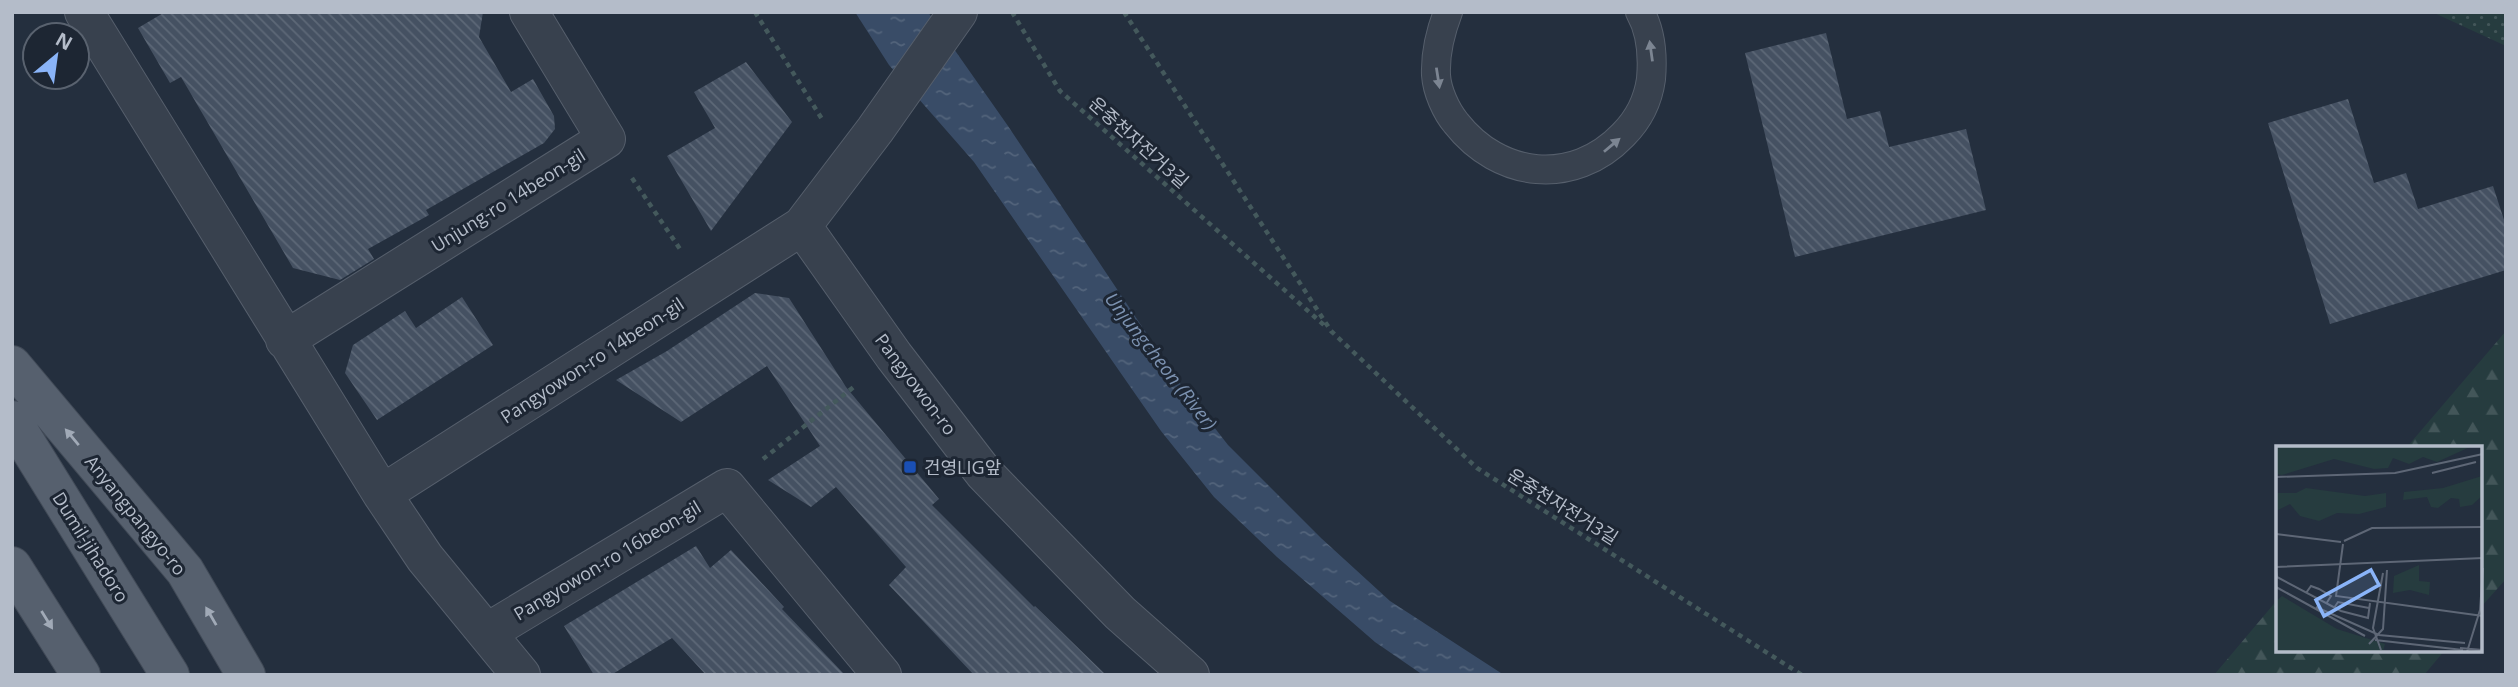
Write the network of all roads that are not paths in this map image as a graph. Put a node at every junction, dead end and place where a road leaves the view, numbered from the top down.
1 (85, 12) edge
2 (529, 12) edge
3 (958, 12) edge
4 (1448, 12) edge
5 (1640, 12) edge
6 (802, 226) junction
7 (285, 340) junction
8 (12, 366) edge
9 (12, 420) edge
10 (382, 494) junction
11 (12, 566) edge
12 (488, 632) junction
13 (81, 675) edge
14 (170, 675) edge
15 (246, 675) edge
16 (521, 675) edge
17 (882, 675) edge
18 (1190, 675) edge

1 - 7 street
2 - 7 street, Unjung-ro 14beon-gil
3 - 6 street
4 -> 5 lane
6 - 10 street, Pangyowon-ro 14beon-gil
6 - 18 street, Pangyowon-ro
7 - 10 street
15 -> 8 main road, Anyangpangyo-ro
9 - 14 main road, Dumil-jihadoro
10 - 12 street
11 -> 13 main road
12 - 16 street
12 - 17 street, Pangyowon-ro 16beon-gil

